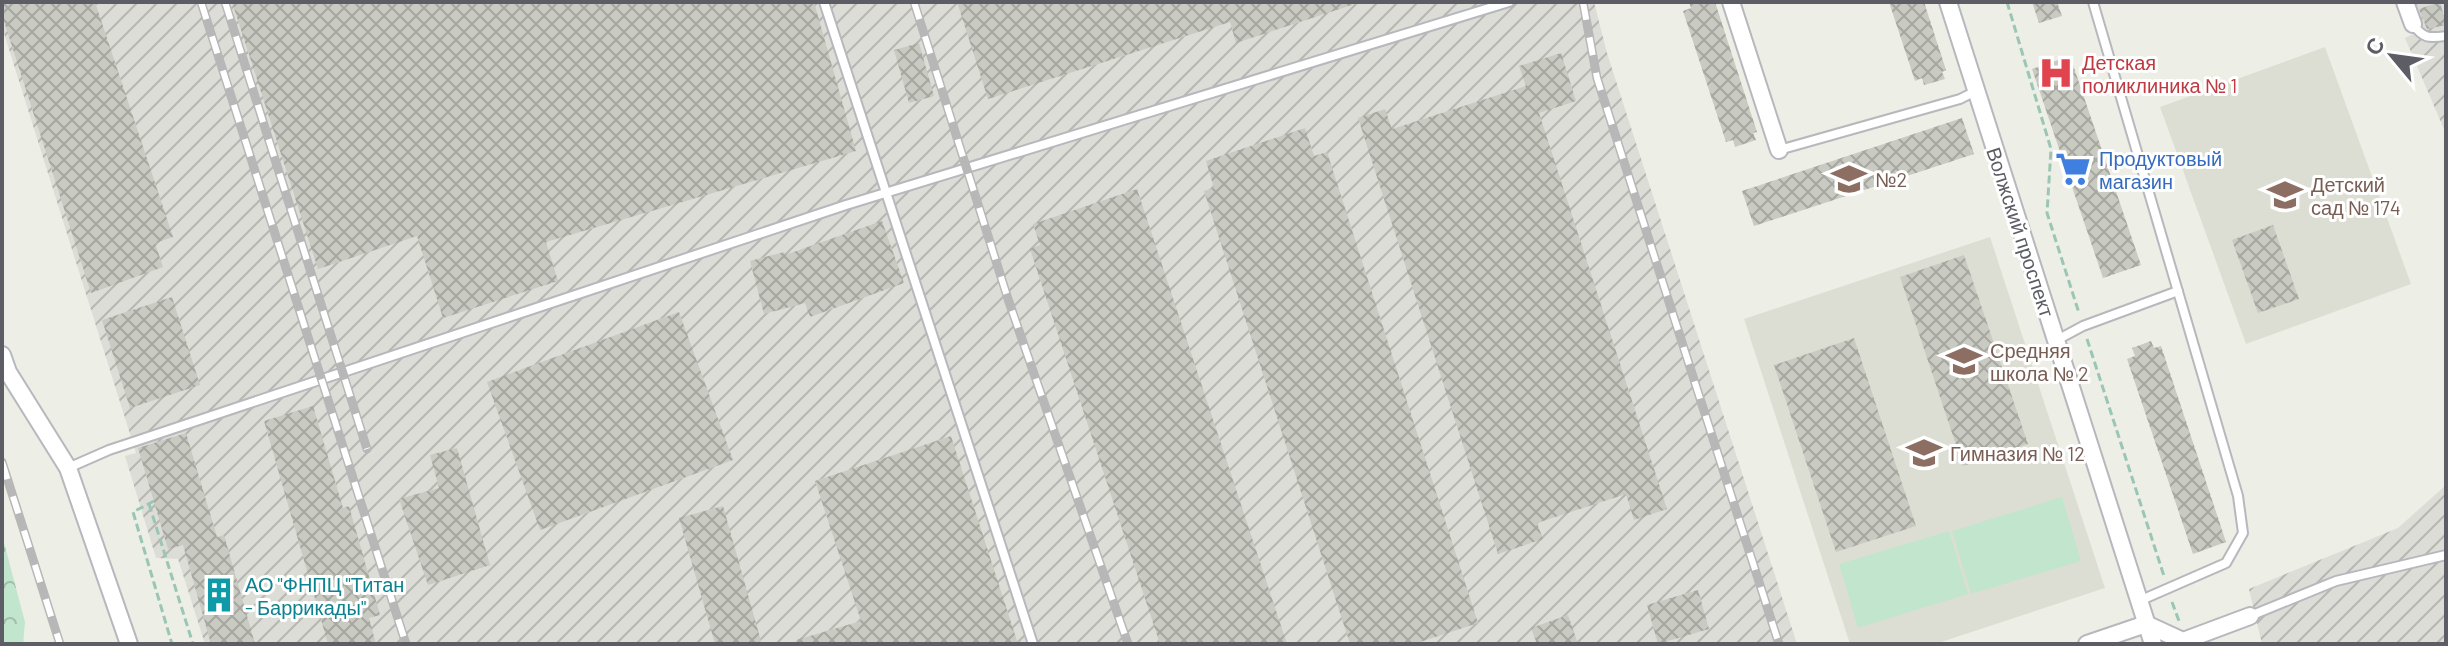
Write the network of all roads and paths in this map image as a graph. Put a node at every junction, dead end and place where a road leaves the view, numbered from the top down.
1 (824, 2) edge
2 (1509, 2) edge
3 (1731, 2) edge
4 (1948, 2) edge
5 (2093, 2) edge
6 (2405, 2) edge
7 (2413, 24) joint
8 (2446, 36) edge
9 (1976, 91) junction
10 (1779, 150) joint
11 (887, 193) junction
12 (2178, 291) junction
13 (2056, 340) junction
14 (2, 355) edge
15 (68, 468) junction
16 (154, 501) dead end
17 (149, 504) junction
18 (2446, 555) edge
19 (2139, 601) junction
20 (2250, 616) joint
21 (2146, 624) junction
22 (129, 644) edge
23 (172, 644) edge
24 (193, 644) edge
25 (1033, 644) edge
26 (2087, 644) edge
27 (2153, 644) edge

1 - 11 lane
2 - 11 lane
3 - 10 street
4 - 9 street, Волжский проспект
5 - 12 lane
6 - 7 street
7 - 8 lane
9 - 10 lane
9 - 13 street, Волжский проспект
11 - 15 lane
11 - 25 lane
12 - 13 lane
12 - 19 lane
13 - 19 street, Волжский проспект
14 - 15 street
15 - 22 street
16 - 17 path
17 - 23 path
17 - 24 path
18 - 20 lane
19 - 21 street, Волжский проспект
20 - 21 street
21 - 26 street
21 - 27 street, Волжский проспект

